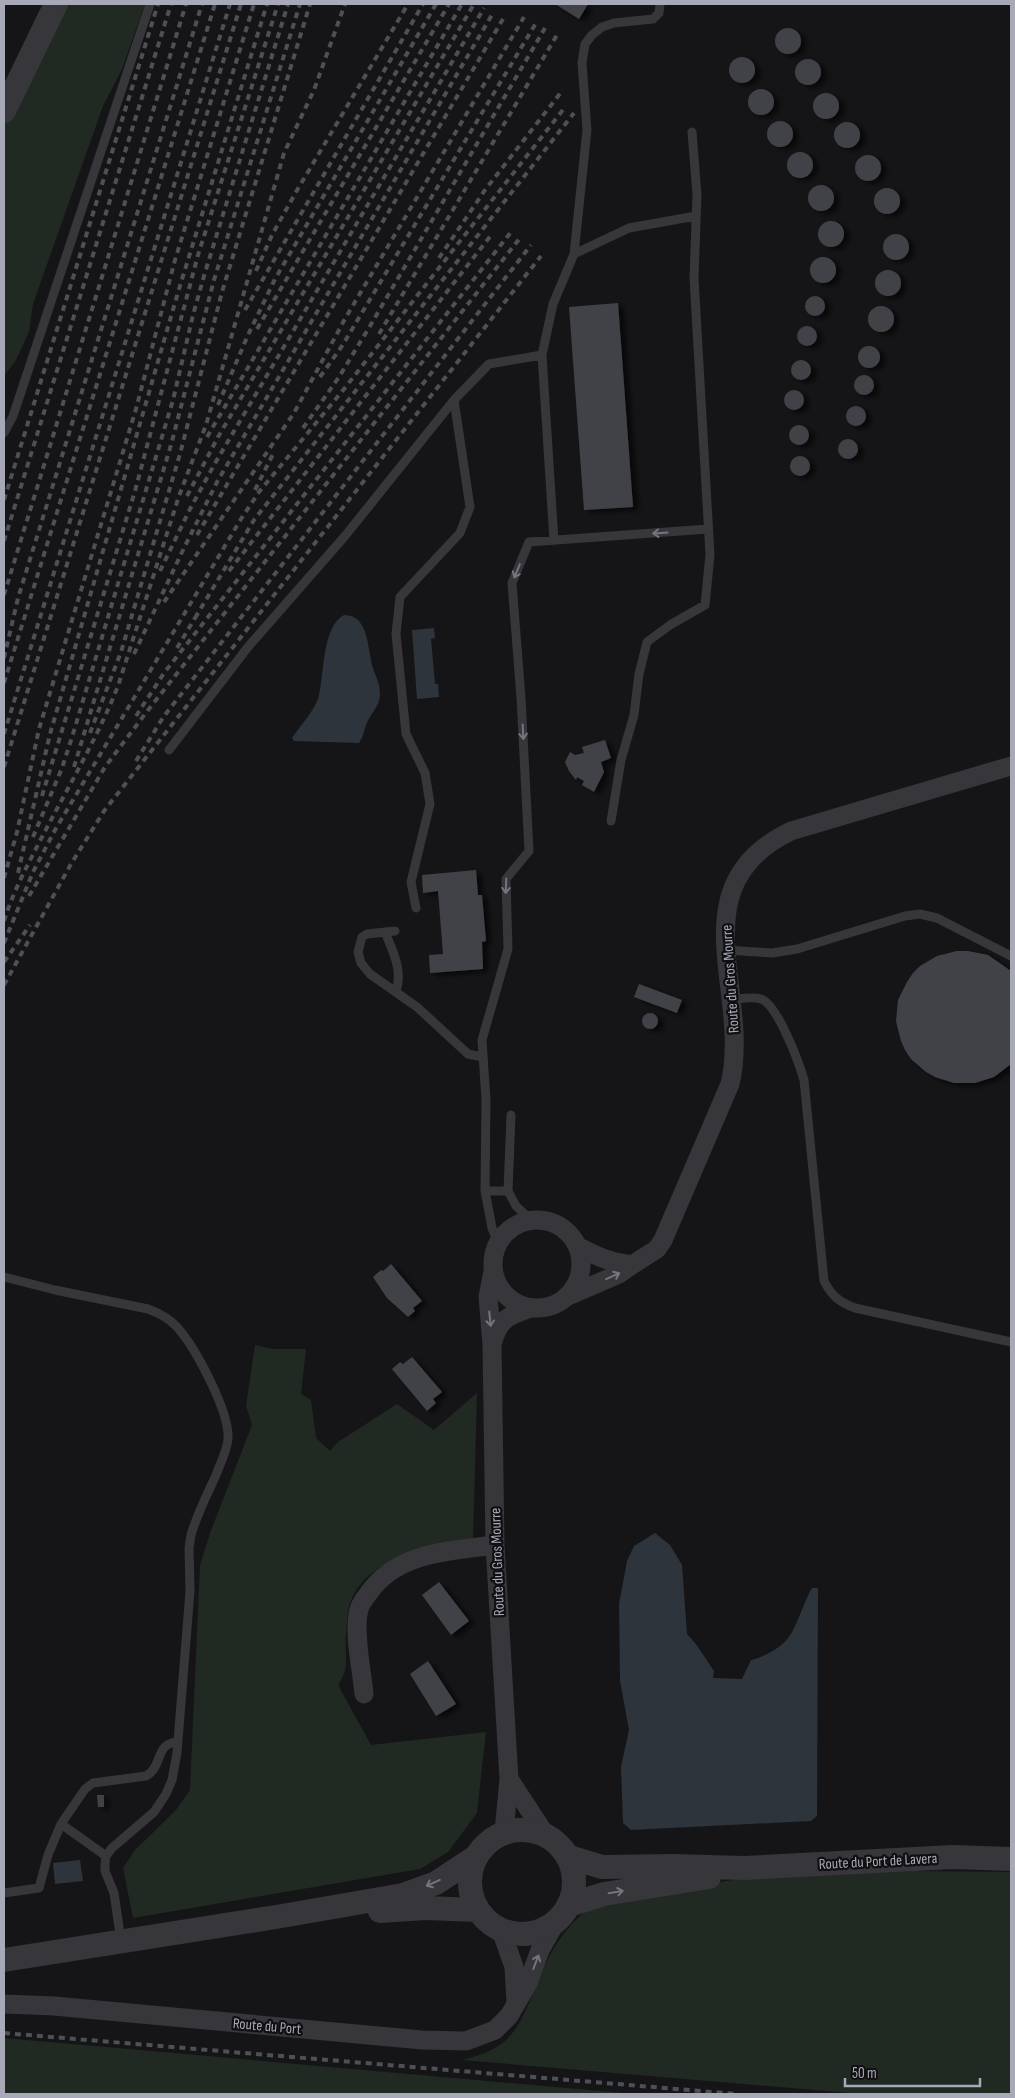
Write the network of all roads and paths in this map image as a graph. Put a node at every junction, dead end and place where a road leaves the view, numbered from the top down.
1 (56, 4) edge
2 (150, 4) edge
3 (660, 4) edge
4 (4, 112) edge
5 (692, 132) dead end
6 (696, 216) junction
7 (574, 254) junction
8 (542, 355) junction
9 (454, 400) junction
10 (4, 433) edge
11 (708, 529) junction
12 (554, 541) junction
13 (169, 750) dead end
14 (1011, 766) edge
15 (611, 821) dead end
16 (416, 908) dead end
17 (395, 931) dead end
18 (385, 932) junction
19 (726, 950) junction
20 (1011, 956) edge
21 (396, 992) junction
22 (730, 1000) junction
23 (483, 1057) junction
24 (511, 1115) dead end
25 (485, 1191) junction
26 (508, 1191) junction
27 (531, 1220) junction
28 (498, 1243) junction
29 (577, 1246) junction
30 (632, 1265) junction
31 (493, 1271) junction
32 (4, 1277) edge
33 (568, 1296) junction
34 (531, 1308) junction
35 (1011, 1342) edge
36 (492, 1344) junction
37 (495, 1545) junction
38 (364, 1694) dead end
39 (178, 1742) junction
40 (509, 1779) junction
41 (61, 1824) junction
42 (504, 1832) junction
43 (545, 1834) junction
44 (106, 1856) junction
45 (569, 1857) junction
46 (474, 1858) junction
47 (1011, 1859) edge
48 (745, 1868) junction
49 (4, 1893) edge
50 (477, 1910) junction
51 (563, 1913) junction
52 (276, 1917) junction
53 (501, 1930) junction
54 (121, 1941) junction
55 (4, 1960) edge
56 (4, 2004) edge
57 (516, 2004) junction

1 - 4 street
2 - 10 lane
3 - 7 lane
5 - 6 lane
6 - 7 lane
6 - 11 lane
7 - 8 lane
8 - 9 lane
8 - 12 lane
9 - 13 lane
9 - 16 lane
11 -> 12 lane
11 - 15 lane
12 -> 23 lane
14 - 19 street, Route du Gros Mourre
17 - 18 lane
18 - 21 lane
18 - 21 lane
19 - 20 lane
19 - 22 street, Route du Gros Mourre
21 - 23 lane
22 - 30 street, Route du Gros Mourre
22 - 35 lane
23 - 25 lane
24 - 26 lane
25 - 26 lane
25 - 28 lane
26 - 27 lane
27 - 28 street
27 - 29 street
28 - 31 street, Route du Gros Mourre
29 - 30 street
29 - 33 street
33 -> 30 street, Route du Gros Mourre
31 - 34 street
31 -> 36 street, Route du Gros Mourre
32 - 39 lane
33 - 34 street, Route du Gros Mourre
34 - 36 street, Route du Gros Mourre
36 - 37 street, Route du Gros Mourre
37 - 38 street
37 - 40 street, Route du Gros Mourre
39 - 41 lane
39 - 44 lane
40 - 42 street, Route du Gros Mourre
40 - 43 street, Route du Gros Mourre
41 - 44 lane
41 - 49 lane
42 - 43 street
42 - 46 street
43 - 45 street
44 - 54 lane
45 - 48 street, Route du Port de Lavera
45 - 51 street
46 - 50 street
46 -> 52 street
47 - 48 street, Route du Port de Lavera
51 -> 48 street, Route du Port de Lavera
50 - 52 street
50 - 53 street
51 - 53 street
57 -> 51 street, Route du Port
52 - 54 street
53 - 57 street
54 - 55 street
56 - 57 street, Route du Port

